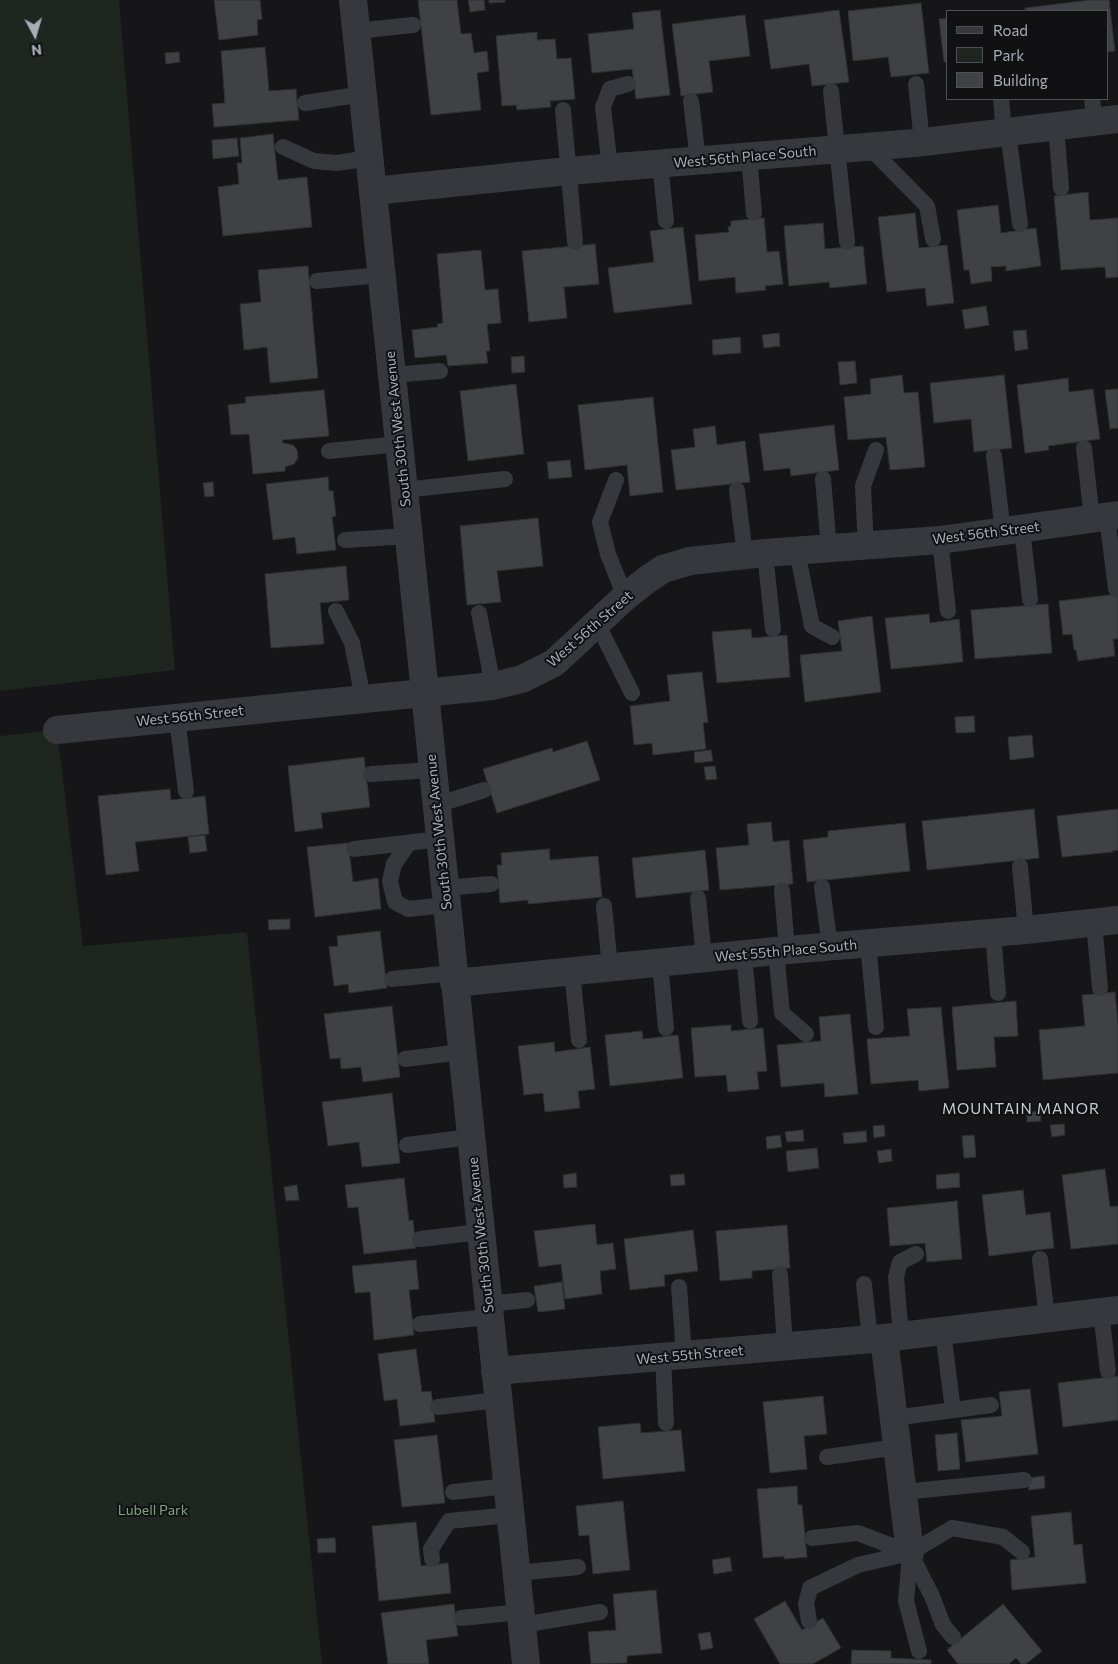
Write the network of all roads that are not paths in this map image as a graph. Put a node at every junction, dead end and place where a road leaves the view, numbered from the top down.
1 (353, 0) edge
2 (413, 25) dead end
3 (356, 31) junction
4 (628, 84) dead end
5 (916, 84) dead end
6 (832, 91) dead end
7 (363, 94) junction
8 (1001, 100) edge
9 (691, 101) dead end
10 (304, 103) dead end
11 (563, 110) dead end
12 (1105, 114) edge
13 (1056, 126) junction
14 (1006, 132) junction
15 (922, 142) junction
16 (868, 146) junction
17 (283, 147) dead end
18 (838, 149) junction
19 (750, 156) junction
20 (369, 158) junction
21 (698, 160) junction
22 (660, 163) junction
23 (610, 168) junction
24 (568, 171) junction
25 (1061, 188) dead end
26 (373, 191) junction
27 (754, 213) dead end
28 (666, 222) dead end
29 (1020, 224) dead end
30 (933, 239) dead end
31 (575, 242) dead end
32 (847, 242) dead end
33 (382, 275) junction
34 (317, 281) dead end
35 (440, 370) dead end
36 (392, 375) junction
37 (399, 444) junction
38 (1084, 448) dead end
39 (876, 450) dead end
40 (329, 451) dead end
41 (994, 456) dead end
42 (505, 479) dead end
43 (823, 479) dead end
44 (616, 480) dead end
45 (404, 490) junction
46 (737, 490) dead end
47 (1106, 517) edge
48 (1012, 530) junction
49 (409, 536) junction
50 (345, 540) dead end
51 (940, 540) junction
52 (866, 546) junction
53 (829, 548) junction
54 (796, 551) junction
55 (755, 554) junction
56 (1116, 589) dead end
57 (625, 597) junction
58 (1030, 599) dead end
59 (336, 611) dead end
60 (948, 611) dead end
61 (479, 613) dead end
62 (597, 624) junction
63 (773, 629) dead end
64 (832, 637) dead end
65 (493, 686) junction
66 (425, 693) junction
67 (632, 693) dead end
68 (364, 698) junction
69 (177, 718) junction
70 (57, 730) dead end
71 (432, 770) junction
72 (371, 774) dead end
73 (484, 790) dead end
74 (186, 792) dead end
75 (436, 805) junction
76 (440, 839) junction
77 (409, 843) junction
78 (354, 849) dead end
79 (1020, 866) dead end
80 (492, 884) dead end
81 (822, 887) dead end
82 (782, 890) dead end
83 (446, 896) junction
84 (698, 898) dead end
85 (604, 906) dead end
86 (1106, 922) edge
87 (1026, 930) junction
88 (992, 933) junction
89 (868, 944) junction
90 (830, 947) junction
91 (782, 951) junction
92 (744, 954) junction
93 (704, 958) junction
94 (660, 963) junction
95 (610, 967) junction
96 (572, 972) junction
97 (454, 978) junction
98 (392, 979) dead end
99 (1100, 988) dead end
100 (998, 993) dead end
101 (750, 1021) dead end
102 (876, 1027) dead end
103 (666, 1028) dead end
104 (806, 1034) dead end
105 (579, 1040) dead end
106 (462, 1052) junction
107 (404, 1059) dead end
108 (470, 1137) junction
109 (407, 1145) dead end
110 (480, 1232) junction
111 (420, 1238) dead end
112 (916, 1254) dead end
113 (1040, 1259) dead end
114 (780, 1274) dead end
115 (864, 1284) dead end
116 (679, 1287) dead end
117 (527, 1300) dead end
118 (489, 1310) junction
119 (1110, 1311) edge
120 (1047, 1318) junction
121 (420, 1324) dead end
122 (943, 1331) junction
123 (885, 1337) junction
124 (785, 1346) junction
125 (674, 1356) junction
126 (495, 1371) junction
127 (1108, 1372) dead end
128 (498, 1400) junction
129 (991, 1405) dead end
130 (438, 1407) dead end
131 (953, 1410) junction
132 (894, 1418) junction
133 (666, 1423) dead end
134 (897, 1447) junction
135 (826, 1457) dead end
136 (1024, 1480) dead end
137 (507, 1486) junction
138 (452, 1492) dead end
139 (903, 1492) junction
140 (510, 1515) junction
141 (812, 1538) dead end
142 (1022, 1552) dead end
143 (910, 1553) junction
144 (432, 1558) dead end
145 (578, 1567) dead end
146 (517, 1573) junction
147 (600, 1612) dead end
148 (461, 1618) dead end
149 (522, 1619) junction
150 (809, 1620) dead end
151 (953, 1637) dead end
152 (919, 1651) dead end
153 (526, 1664) edge

1 - 3 street, South 30th West Avenue
2 - 3 lane
3 - 7 street, South 30th West Avenue
4 - 23 lane
5 - 15 lane
6 - 18 lane
7 - 10 lane
7 - 20 street, South 30th West Avenue
8 - 14 lane
9 - 21 lane
11 - 24 lane
12 - 13 street, West 56th Place South
13 - 14 street, West 56th Place South
13 - 25 lane
14 - 15 street, West 56th Place South
14 - 29 lane
15 - 16 street, West 56th Place South
16 - 18 street, West 56th Place South
16 - 30 lane
17 - 20 lane
18 - 19 street, West 56th Place South
18 - 32 lane
19 - 21 street, West 56th Place South
19 - 27 lane
20 - 26 street, South 30th West Avenue
21 - 22 street, West 56th Place South
22 - 23 street, West 56th Place South
22 - 28 lane
23 - 24 street, West 56th Place South
24 - 26 street, West 56th Place South
24 - 31 lane
26 - 33 street, South 30th West Avenue
33 - 34 lane
33 - 36 street, South 30th West Avenue
35 - 36 lane
36 - 37 street, South 30th West Avenue
37 - 40 lane
37 - 45 street, South 30th West Avenue
38 - 47 lane
39 - 52 lane
41 - 48 lane
42 - 45 lane
43 - 53 lane
44 - 57 lane
45 - 49 street, South 30th West Avenue
46 - 55 lane
47 - 48 street, West 56th Street
47 - 56 lane
48 - 51 street, West 56th Street
48 - 58 lane
49 - 50 lane
49 - 66 street, South 30th West Avenue
51 - 52 street, West 56th Street
51 - 60 lane
52 - 53 street, West 56th Street
53 - 54 street, West 56th Street
54 - 55 street, West 56th Street
54 - 64 lane
55 - 57 street, West 56th Street
55 - 63 lane
57 - 62 street, West 56th Street
59 - 68 lane
61 - 65 lane
62 - 65 street, West 56th Street
62 - 67 lane
65 - 66 street, West 56th Street
66 - 68 street, West 56th Street
66 - 71 street, South 30th West Avenue
68 - 69 street, West 56th Street
69 - 70 street, West 56th Street
69 - 74 lane
71 - 72 lane
71 - 75 street, South 30th West Avenue
73 - 75 lane
75 - 76 street, South 30th West Avenue
76 - 77 lane
76 - 83 street, South 30th West Avenue
77 - 78 lane
77 - 83 lane
79 - 87 lane
80 - 83 lane
81 - 90 lane
82 - 91 lane
83 - 97 street, South 30th West Avenue
84 - 93 lane
85 - 95 lane
86 - 87 street, West 55th Place South
86 - 99 lane
87 - 88 street, West 55th Place South
88 - 89 street, West 55th Place South
88 - 100 lane
89 - 90 street, West 55th Place South
89 - 102 lane
90 - 91 street, West 55th Place South
91 - 92 street, West 55th Place South
91 - 104 lane
92 - 93 street, West 55th Place South
92 - 101 lane
93 - 94 street, West 55th Place South
94 - 95 street, West 55th Place South
94 - 103 lane
95 - 96 street, West 55th Place South
96 - 97 street, West 55th Place South
96 - 105 lane
97 - 98 lane
97 - 106 street, South 30th West Avenue
106 - 107 lane
106 - 108 street, South 30th West Avenue
108 - 109 lane
108 - 110 street, South 30th West Avenue
110 - 111 lane
110 - 118 street, South 30th West Avenue
112 - 123 lane
113 - 120 lane
114 - 124 lane
115 - 123 lane
116 - 125 lane
117 - 118 lane
118 - 121 lane
118 - 126 street, South 30th West Avenue
119 - 120 street, West 55th Street
119 - 127 lane
120 - 122 street, West 55th Street
122 - 123 street, West 55th Street
122 - 131 lane
123 - 124 street, West 55th Street
123 - 132 street
124 - 125 street, West 55th Street
125 - 126 street, West 55th Street
125 - 133 lane
126 - 128 street, South 30th West Avenue
128 - 130 lane
128 - 137 street, South 30th West Avenue
129 - 131 lane
131 - 132 lane
132 - 134 street
134 - 135 lane
134 - 139 street
136 - 139 lane
137 - 138 lane
137 - 140 street, South 30th West Avenue
139 - 143 street
140 - 144 lane
140 - 146 street, South 30th West Avenue
141 - 143 lane
142 - 143 lane
143 - 150 lane
143 - 151 lane
143 - 152 lane
145 - 146 lane
146 - 149 street, South 30th West Avenue
147 - 149 lane
148 - 149 lane
149 - 153 street, South 30th West Avenue

